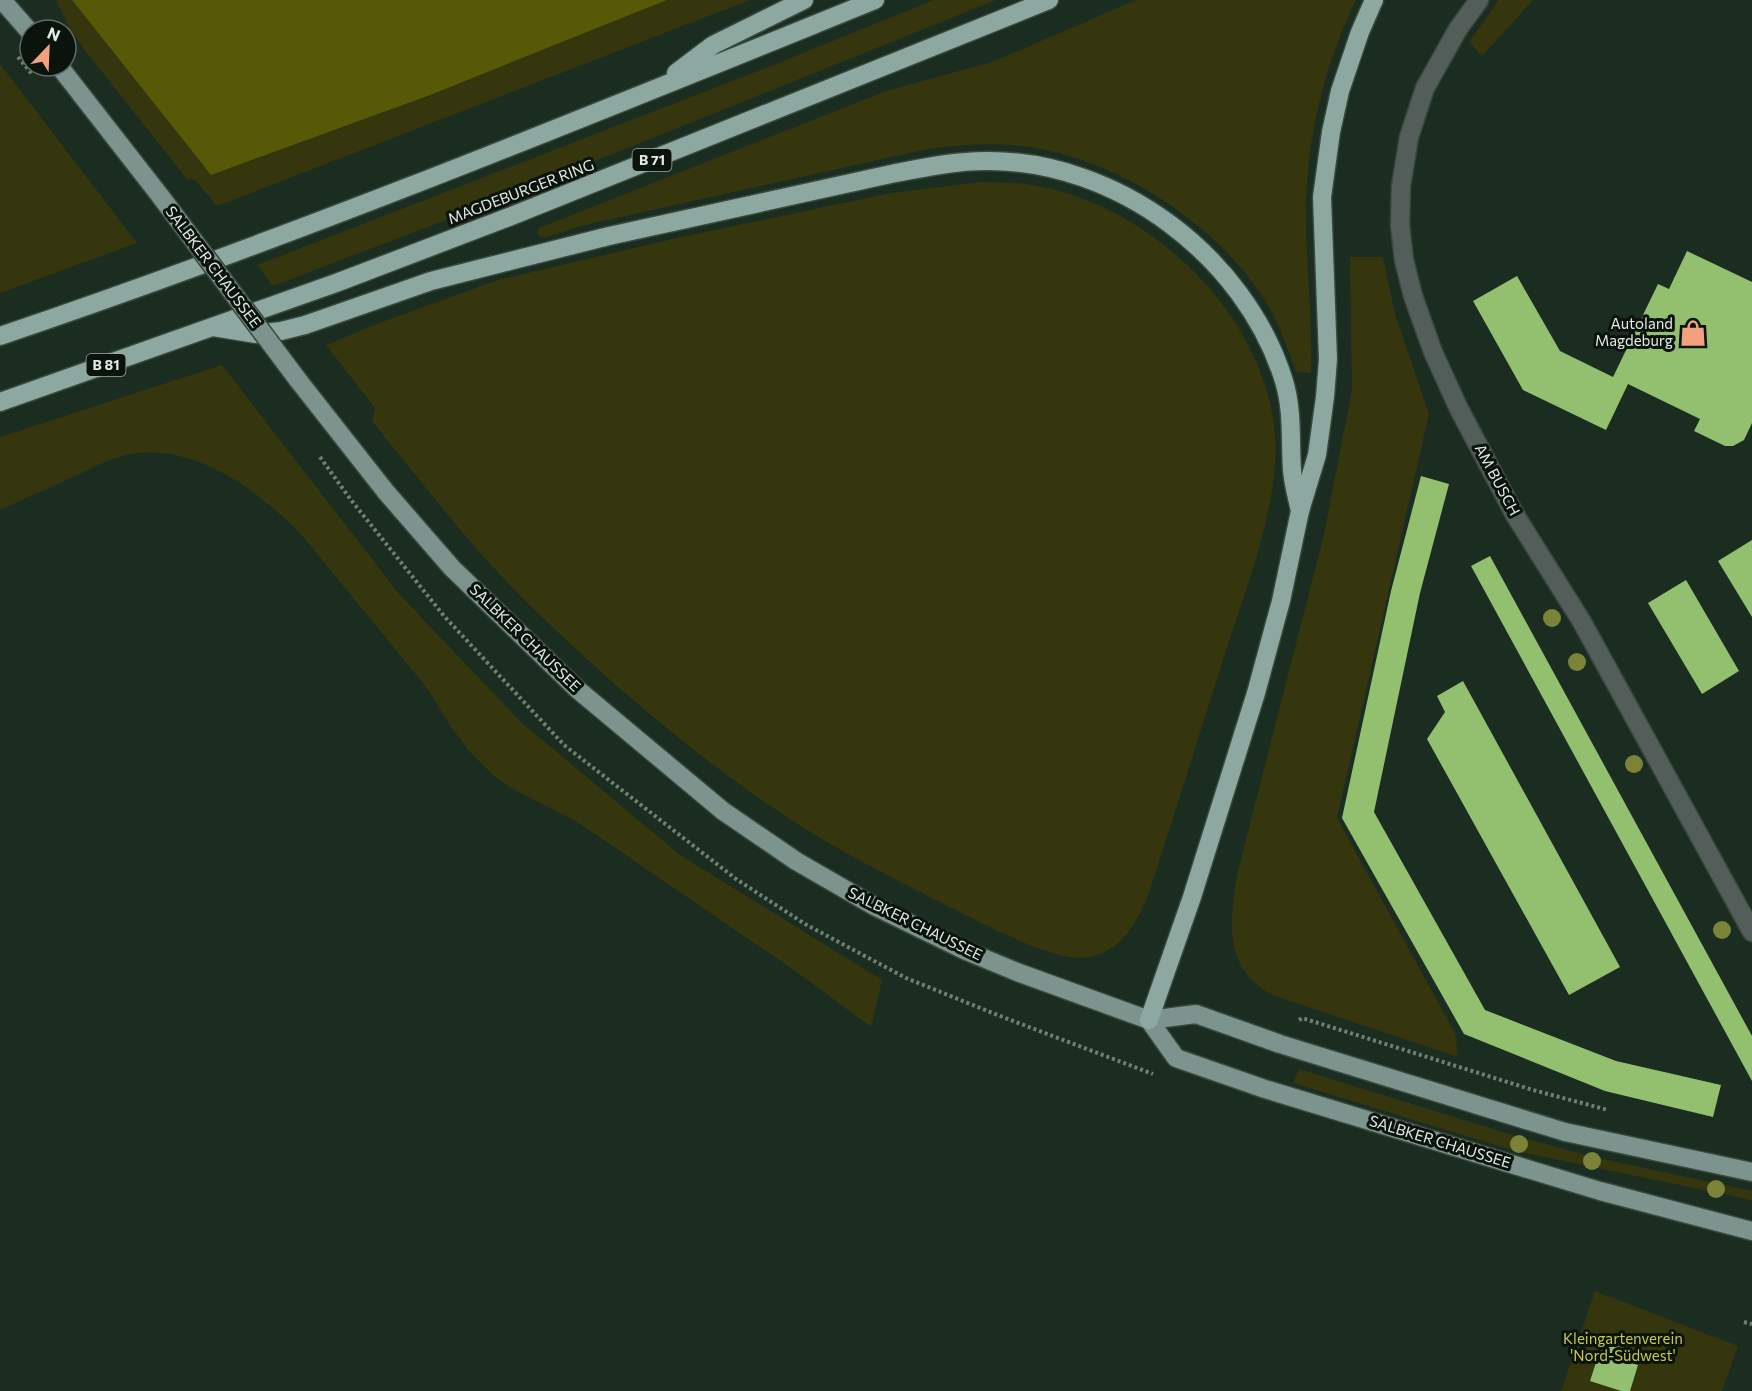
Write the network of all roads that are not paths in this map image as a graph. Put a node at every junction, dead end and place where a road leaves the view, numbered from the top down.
1 (2, 0) edge
2 (804, 0) edge
3 (875, 0) edge
4 (1049, 0) edge
5 (1374, 0) edge
6 (1479, 0) edge
7 (18, 18) edge
8 (68, 78) edge
9 (657, 88) junction
10 (253, 313) joint
11 (213, 327) junction
12 (0, 336) edge
13 (0, 402) edge
14 (1300, 511) junction
15 (1752, 932) edge
16 (1149, 1020) junction
17 (1752, 1172) edge
18 (1752, 1231) edge

1 - 7 main road
2 - 9 highway
3 - 9 highway
4 - 10 highway, MAGDEBURGER RING / B 71
5 - 14 highway
6 - 15 street, AM BUSCH
8 - 16 main road, SALBKER CHAUSSEE, bridge
9 - 12 highway
10 - 11 highway, MAGDEBURGER RING / B 81
11 - 13 highway, MAGDEBURGER RING / B 81
11 - 14 highway
14 - 16 highway
16 - 17 main road, SALBKER CHAUSSEE
16 - 18 main road, SALBKER CHAUSSEE

